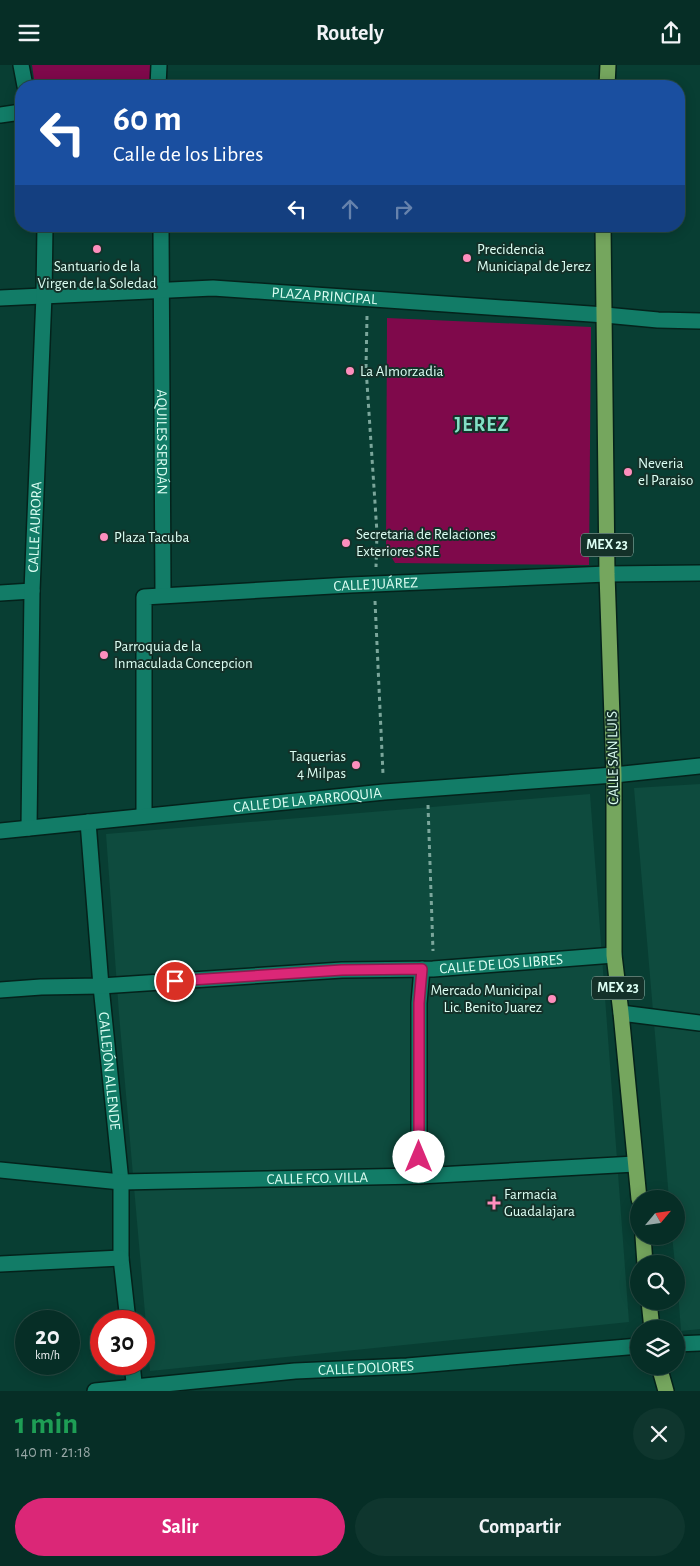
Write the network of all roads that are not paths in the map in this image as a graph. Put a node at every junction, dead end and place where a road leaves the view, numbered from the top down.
1 (21, 65) edge
2 (159, 65) edge
3 (608, 65) edge
4 (23, 80) edge
5 (158, 80) edge
6 (607, 80) edge
7 (15, 113) edge
8 (0, 115) edge
9 (45, 232) edge
10 (162, 232) edge
11 (603, 232) edge
12 (161, 289) junction
13 (44, 295) junction
14 (0, 298) edge
15 (605, 315) junction
16 (700, 321) edge
17 (700, 573) edge
18 (607, 574) junction
19 (32, 591) junction
20 (0, 593) edge
21 (163, 595) junction
22 (700, 766) edge
23 (614, 775) junction
24 (144, 816) junction
25 (88, 821) junction
26 (29, 828) junction
27 (0, 831) edge
28 (614, 955) junction
29 (428, 969) junction
30 (101, 986) junction
31 (0, 990) edge
32 (621, 1013) junction
33 (700, 1023) edge
34 (635, 1164) junction
35 (0, 1170) edge
36 (419, 1177) junction
37 (121, 1182) junction
38 (638, 1190) edge
39 (121, 1258) junction
40 (0, 1265) edge
41 (127, 1310) edge
42 (700, 1343) edge
43 (685, 1344) edge
44 (630, 1347) edge
45 (133, 1375) edge
46 (662, 1375) edge
47 (135, 1389) edge
48 (96, 1391) edge
49 (666, 1391) edge

1 - 4 street
2 - 5 street
3 - 6 main road
7 - 8 street
9 - 13 street, CALLE AURORA
10 - 12 street, AQUILES SERDÁN
11 - 15 main road, MEX 23
12 - 13 street, PLAZA PRINCIPAL
12 - 15 street, PLAZA PRINCIPAL
12 - 21 street, AQUILES SERDÁN
13 - 14 street, PLAZA PRINCIPAL
13 - 19 street, CALLE AURORA
15 - 16 street, PLAZA PRINCIPAL
15 - 18 main road, CALLE SAN LUIS / MEX 23
17 - 18 street, CALLE JUÁREZ
18 - 21 street, CALLE JUÁREZ
18 - 23 main road, CALLE SAN LUIS / MEX 23
19 - 20 street
19 - 26 street, CALLE AURORA
21 - 24 street, CALLE JUÁREZ
22 - 23 street, CALLE DE LA PARROQUIA
23 - 24 street, CALLE DE LA PARROQUIA
23 - 28 main road, CALLE SAN LUIS / MEX 23
24 - 25 street, CALLE DE LA PARROQUIA
25 - 26 street, CALLE DE LA PARROQUIA
25 - 30 street, CALLEJÓN ALLENDE
26 - 27 street, CALLE DE LA PARROQUIA
28 - 29 street, CALLE DE LOS LIBRES
28 - 32 main road, CALLE SAN LUIS / MEX 23
29 - 30 street, CALLE DE LOS LIBRES
29 - 36 street
30 - 31 street, CALLE DE LOS LIBRES
30 - 37 street, CALLEJÓN ALLENDE
32 - 33 street
32 - 34 main road, CALLE SAN LUIS / MEX 23
34 - 36 street, CALLE FCO. VILLA
34 - 38 main road, CALLE SAN LUIS / MEX 23
35 - 37 street, CALLE FCO. VILLA
36 - 37 street, CALLE FCO. VILLA
37 - 39 street, CALLEJÓN ALLENDE
39 - 40 street
39 - 41 street, CALLEJÓN ALLENDE
42 - 43 street
44 - 47 street, CALLE DOLORES
45 - 47 street
46 - 49 main road
47 - 48 street, CALLE DOLORES

